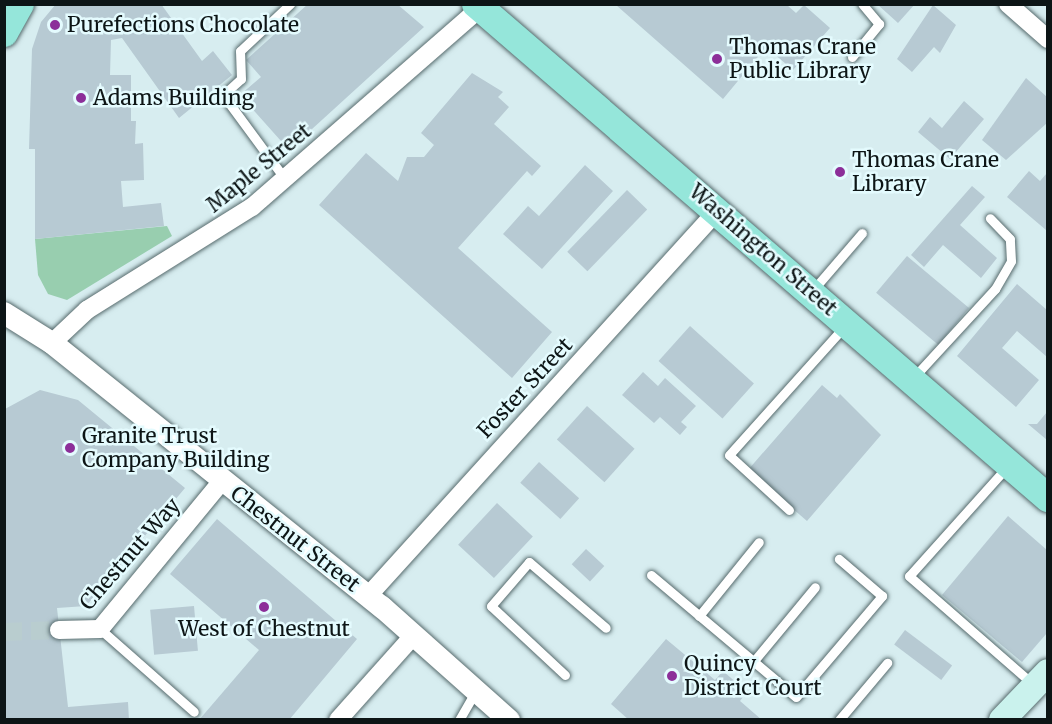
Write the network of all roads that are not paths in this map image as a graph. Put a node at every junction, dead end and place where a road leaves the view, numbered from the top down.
1 (290, 4) edge
2 (862, 4) edge
3 (1008, 4) edge
4 (20, 5) edge
5 (478, 6) edge
6 (4, 33) edge
7 (1047, 39) edge
8 (852, 57) dead end
9 (285, 179) junction
10 (717, 211) junction
11 (990, 219) dead end
12 (862, 233) dead end
13 (812, 292) junction
14 (4, 313) edge
15 (847, 322) junction
16 (52, 343) junction
17 (913, 379) junction
18 (1010, 464) junction
19 (222, 482) junction
20 (1047, 498) edge
21 (789, 510) dead end
22 (759, 542) dead end
23 (839, 559) dead end
24 (651, 575) dead end
25 (815, 587) dead end
26 (368, 596) junction
27 (699, 616) junction
28 (606, 628) dead end
29 (100, 629) junction
30 (58, 630) tunnel mouth
31 (413, 636) junction
32 (753, 662) junction
33 (887, 663) dead end
34 (566, 675) dead end
35 (1041, 678) edge
36 (476, 691) junction
37 (194, 712) dead end
38 (338, 720) edge
39 (459, 720) edge
40 (509, 720) edge
41 (839, 720) edge
42 (1002, 720) edge

1 - 9 lane
2 - 8 lane
3 - 7 street
4 - 6 main road
5 - 9 street, Maple Street
5 - 10 main road, Washington Street
9 - 16 street, Maple Street
10 - 13 main road, Washington Street
10 - 26 street, Foster Street
11 - 17 lane
12 - 13 lane
13 - 15 main road, Washington Street
14 - 16 street, Chestnut Street
15 - 17 main road, Washington Street
15 - 21 lane
16 - 19 street, Chestnut Street
17 - 18 main road, Washington Street
18 - 20 main road, Washington Street
18 - 35 lane
19 - 26 street, Chestnut Street
19 - 29 street, Chestnut Way
22 - 27 lane
23 - 32 lane
24 - 27 lane
25 - 32 lane
26 - 31 street, Chestnut Street
27 - 32 lane
28 - 34 lane
29 - 30 street, Chestnut Way
29 - 37 lane
31 - 36 street, Chestnut Street
31 - 38 street
33 - 41 lane
35 - 42 main road
36 - 39 lane
36 - 40 street, Chestnut Street

